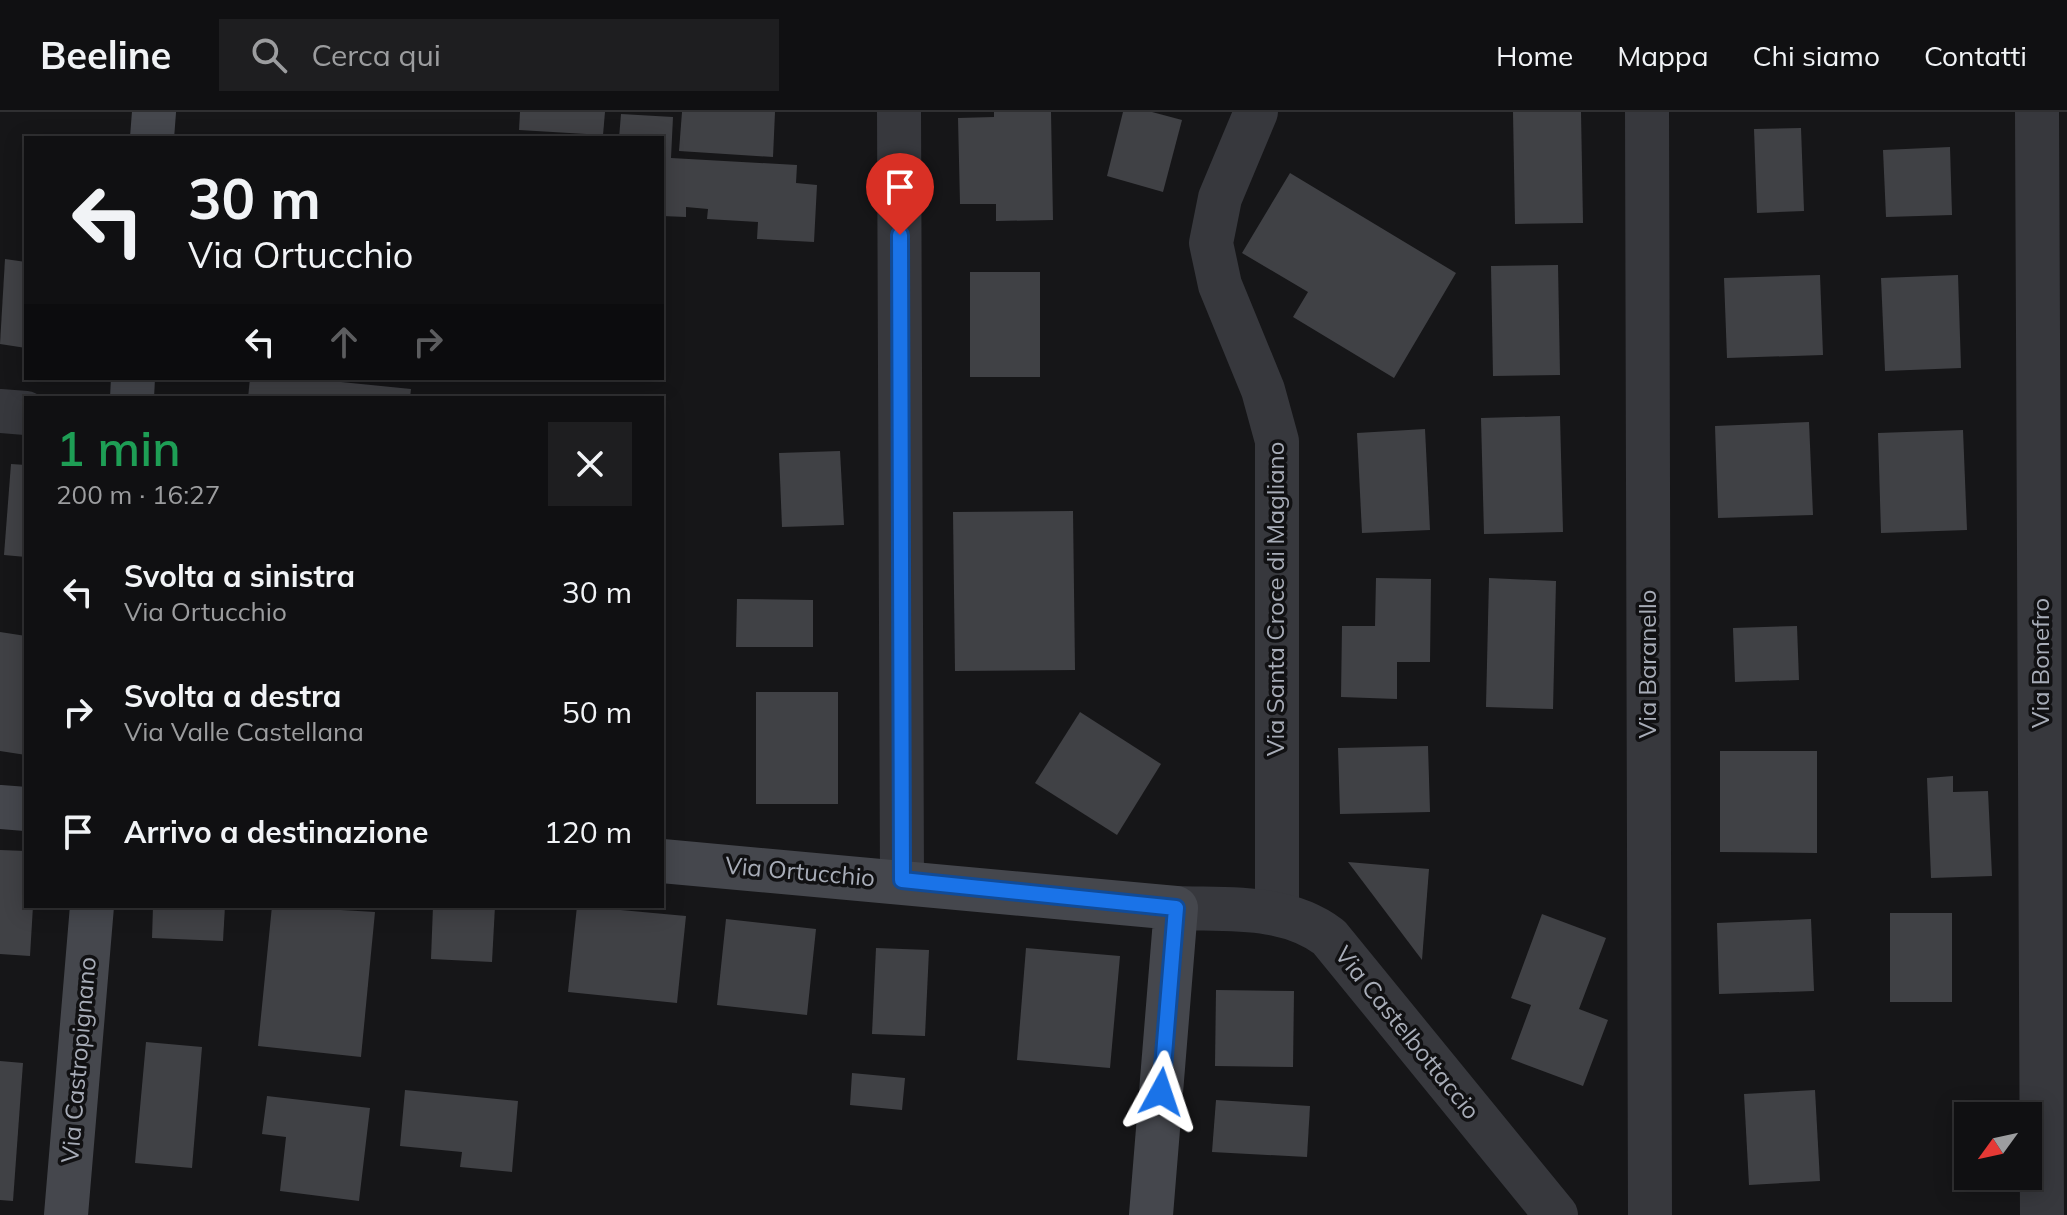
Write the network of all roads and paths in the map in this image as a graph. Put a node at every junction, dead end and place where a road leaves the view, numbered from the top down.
1 (154, 112) edge
2 (899, 112) edge
3 (1256, 112) edge
4 (1647, 112) edge
5 (2037, 112) edge
6 (152, 136) edge
7 (0, 411) edge
8 (24, 413) edge
9 (0, 807) edge
10 (24, 809) edge
11 (664, 861) edge
12 (902, 880) junction
13 (92, 908) edge
14 (1176, 908) junction
15 (1277, 913) junction
16 (66, 1215) edge
17 (1151, 1215) edge
18 (1556, 1215) edge
19 (1650, 1215) edge
20 (2042, 1215) edge

1 - 6 street
2 - 12 street
3 - 15 street, Via Santa Croce di Magliano
4 - 19 street, Via Baranello
5 - 20 street, Via Bonefro
7 - 8 street
9 - 10 street
11 - 12 street, Via Ortucchio
12 - 14 street, Via Ortucchio
13 - 16 street, Via Castropignano
14 - 15 street, Via Castelbottaccio
14 - 17 street
15 - 18 street, Via Castelbottaccio

